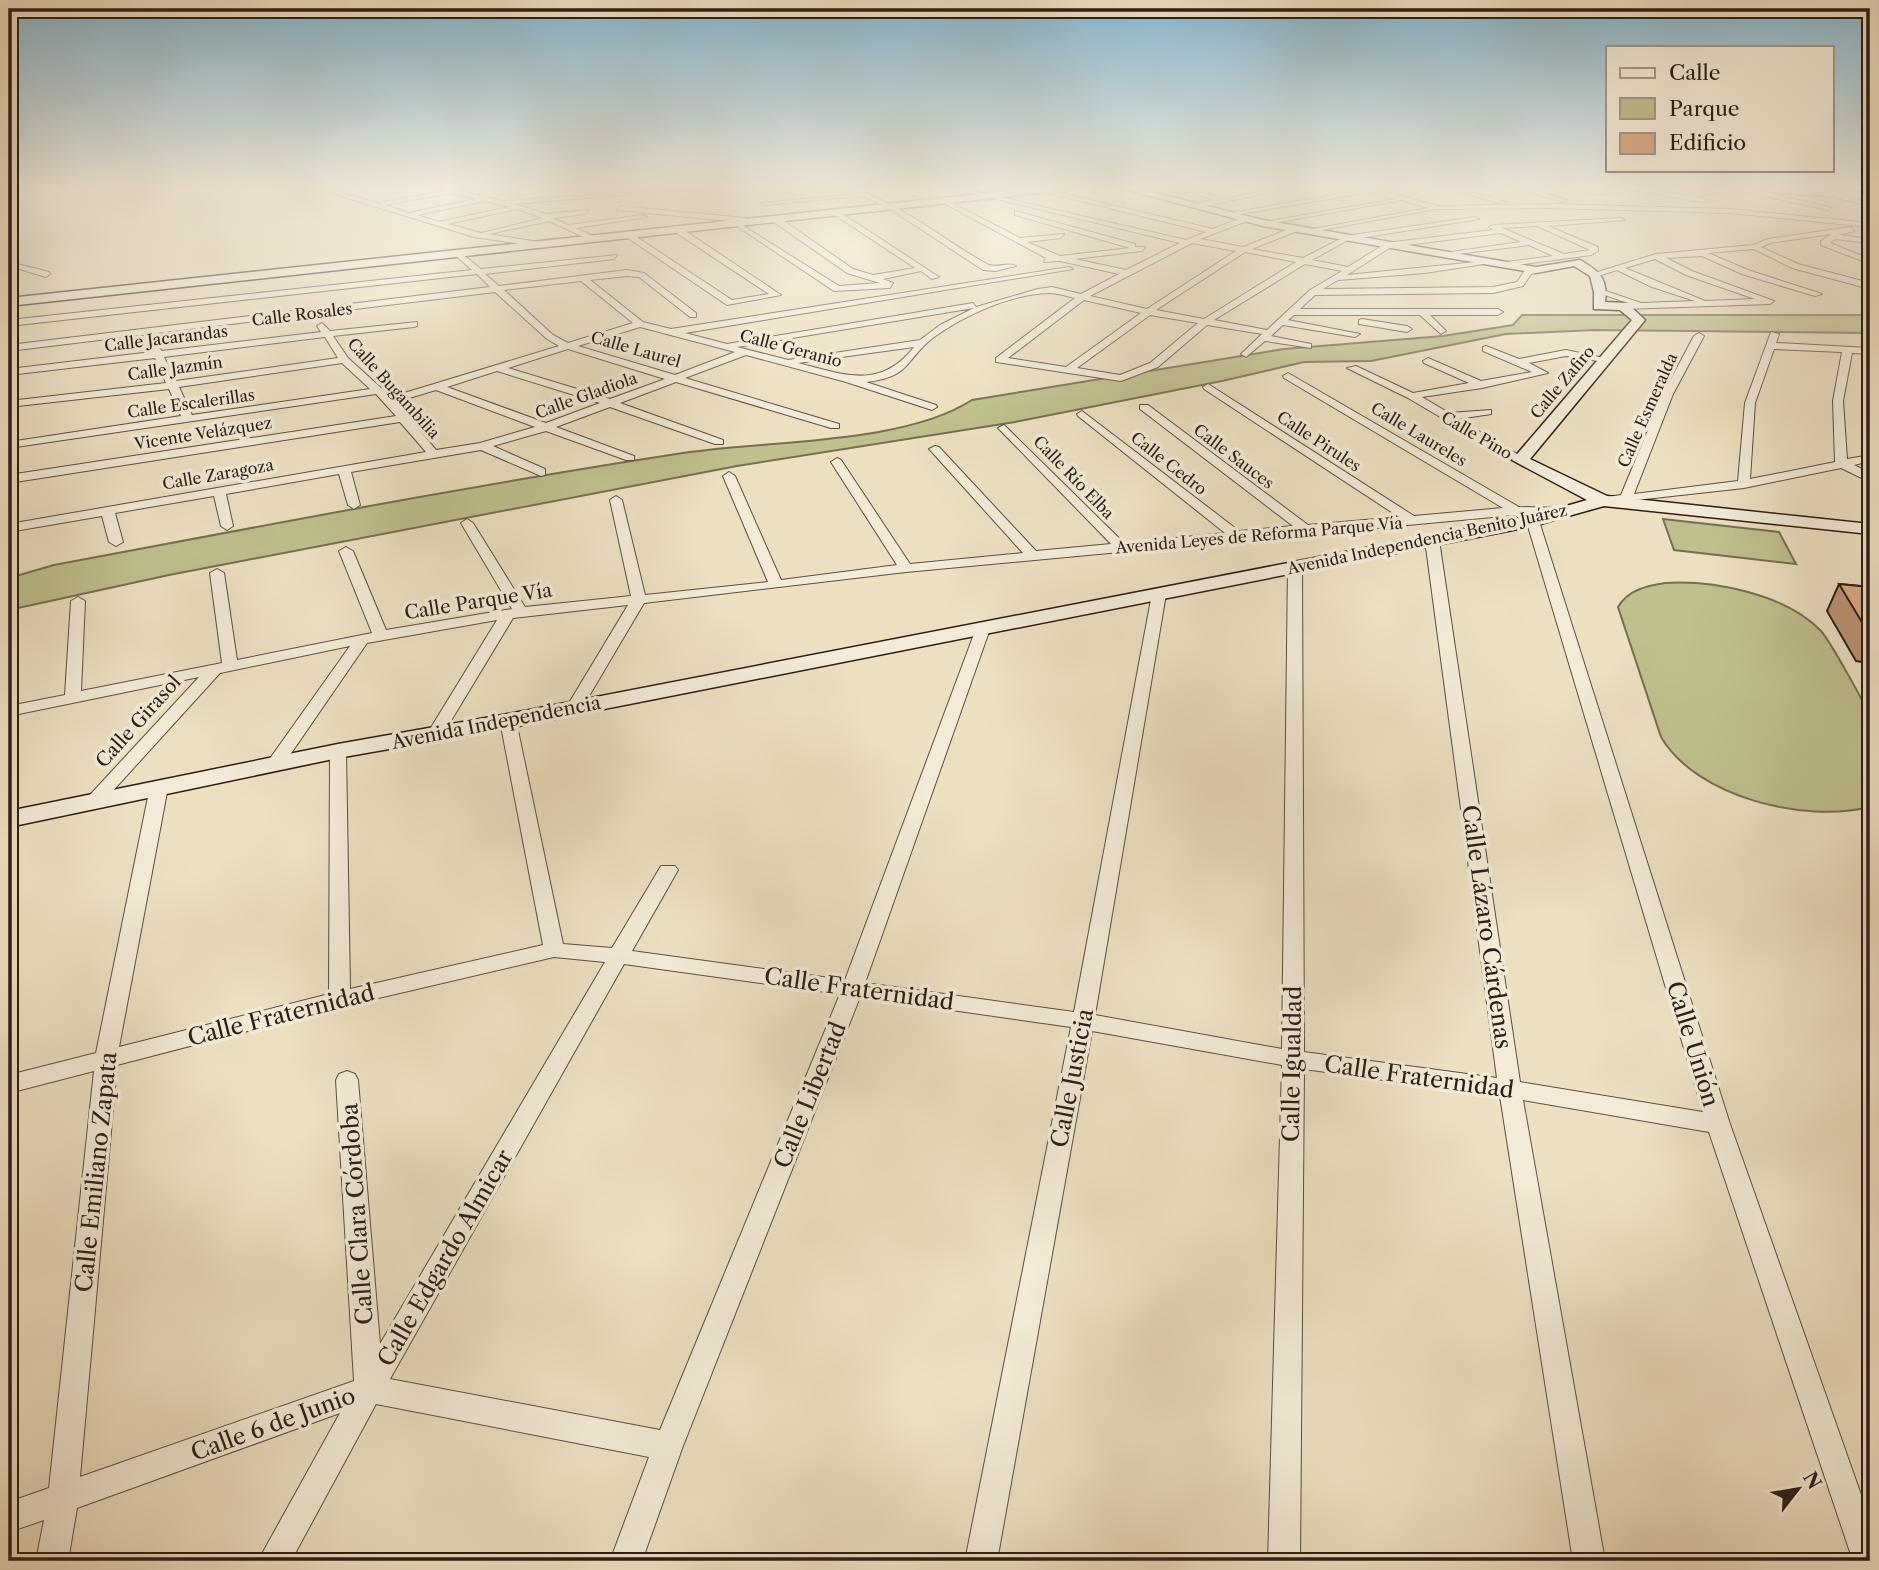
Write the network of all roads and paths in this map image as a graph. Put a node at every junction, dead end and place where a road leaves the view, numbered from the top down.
1 (383, 260) edge
2 (465, 260) edge
3 (582, 260) edge
4 (666, 260) edge
5 (724, 260) edge
6 (792, 260) edge
7 (835, 260) edge
8 (908, 260) edge
9 (974, 260) edge
10 (1044, 260) edge
11 (1070, 260) edge
12 (1227, 260) edge
13 (1296, 260) edge
14 (1362, 260) edge
15 (1476, 260) edge
16 (1534, 260) edge
17 (1572, 260) edge
18 (1643, 260) edge
19 (1665, 260) edge
20 (1721, 260) edge
21 (1782, 260) edge
22 (1153, 261) joint
23 (1300, 261) junction
24 (1033, 262) dead end
25 (1486, 262) junction
26 (1576, 262) junction
27 (9, 264) edge
28 (1020, 265) dead end
29 (1502, 265) junction
30 (1099, 266) junction
31 (1794, 266) junction
32 (1619, 268) junction
33 (921, 269) junction
34 (1069, 269) dead end
35 (1346, 269) junction
36 (1536, 270) junction
37 (286, 271) junction
38 (476, 271) junction
39 (1745, 272) junction
40 (1127, 273) junction
41 (46, 274) dead end
42 (1595, 274) junction
43 (1870, 276) edge
44 (935, 277) dead end
45 (1334, 278) junction
46 (1844, 278) junction
47 (584, 279) junction
48 (872, 279) junction
49 (890, 285) junction
50 (1870, 288) edge
51 (126, 289) junction
52 (497, 290) junction
53 (295, 291) junction
54 (1313, 292) junction
55 (1600, 292) junction
56 (1857, 292) dead end
57 (1818, 294) dead end
58 (905, 296) junction
59 (1083, 296) junction
60 (9, 302) edge
61 (1001, 302) junction
62 (1715, 304) junction
63 (1623, 306) junction
64 (1645, 306) junction
65 (135, 308) junction
66 (1145, 311) junction
67 (1293, 312) junction
68 (1485, 312) junction
69 (1498, 312) dead end
70 (312, 313) junction
71 (1423, 313) junction
72 (1314, 314) junction
73 (693, 315) dead end
74 (1205, 322) junction
75 (1282, 322) junction
76 (9, 323) edge
77 (414, 324) dead end
78 (640, 324) junction
79 (1503, 327) dead end
80 (1407, 329) dead end
81 (148, 331) junction
82 (1441, 331) dead end
83 (667, 332) junction
84 (1355, 334) dead end
85 (328, 335) junction
86 (1267, 335) junction
87 (1699, 336) dead end
88 (921, 343) junction
89 (1559, 343) dead end
90 (567, 346) junction
91 (723, 346) junction
92 (1308, 346) dead end
93 (9, 348) edge
94 (1486, 349) dead end
95 (1847, 351) junction
96 (1870, 351) edge
97 (745, 352) junction
98 (158, 354) junction
99 (1246, 354) dead end
100 (1500, 354) junction
101 (1604, 359) junction
102 (344, 360) junction
103 (1428, 361) dead end
104 (1520, 362) junction
105 (784, 363) junction
106 (498, 368) junction
107 (1352, 368) dead end
108 (1068, 371) junction
109 (9, 372) edge
110 (1288, 376) dead end
111 (678, 378) junction
112 (850, 380) junction
113 (173, 385) junction
114 (1482, 386) junction
115 (438, 387) junction
116 (1208, 387) dead end
117 (377, 391) junction
118 (1412, 396) junction
119 (389, 401) junction
120 (610, 403) junction
121 (9, 404) edge
122 (932, 407) dead end
123 (1144, 407) dead end
124 (1487, 412) dead end
125 (1082, 414) dead end
126 (1447, 417) junction
127 (402, 418) junction
128 (188, 419) junction
129 (548, 426) junction
130 (835, 426) dead end
131 (1004, 428) dead end
132 (719, 442) dead end
133 (9, 446) edge
134 (482, 446) junction
135 (935, 449) dead end
136 (434, 455) junction
137 (630, 458) dead end
138 (1870, 458) edge
139 (1520, 460) junction
140 (837, 462) dead end
141 (1842, 463) junction
142 (344, 469) junction
143 (541, 472) dead end
144 (729, 477) dead end
145 (1870, 478) edge
146 (9, 479) edge
147 (1744, 484) junction
148 (219, 490) junction
149 (1626, 498) junction
150 (616, 500) dead end
151 (1603, 501) junction
152 (354, 505) dead end
153 (107, 509) junction
154 (1525, 516) junction
155 (1412, 520) junction
156 (467, 523) dead end
157 (227, 526) dead end
158 (9, 528) edge
159 (1305, 529) junction
160 (1870, 529) edge
161 (1237, 536) junction
162 (1432, 540) junction
163 (116, 542) dead end
164 (1121, 547) junction
165 (346, 551) dead end
166 (1034, 557) junction
167 (959, 563) joint
168 (1295, 567) junction
169 (906, 568) junction
170 (217, 573) dead end
171 (776, 585) junction
172 (1159, 594) junction
173 (639, 599) junction
174 (78, 601) dead end
175 (515, 613) junction
176 (984, 626) junction
177 (382, 636) junction
178 (362, 639) junction
179 (222, 668) junction
180 (73, 697) junction
181 (574, 708) junction
182 (9, 711) edge
183 (508, 721) junction
184 (435, 734) junction
185 (338, 751) junction
186 (275, 764) junction
187 (159, 786) junction
188 (94, 801) junction
189 (9, 819) edge
190 (668, 870) dead end
191 (554, 950) junction
192 (619, 956) junction
193 (853, 988) junction
194 (340, 999) junction
195 (1083, 1021) junction
196 (106, 1059) junction
197 (1293, 1059) junction
198 (347, 1080) dead end
199 (9, 1084) edge
200 (1510, 1089) junction
201 (1718, 1124) junction
202 (369, 1390) junction
203 (668, 1446) junction
204 (63, 1500) junction
205 (9, 1517) edge
206 (52, 1561) edge
207 (274, 1561) edge
208 (626, 1561) edge
209 (981, 1561) edge
210 (1284, 1561) edge
211 (1589, 1561) edge
212 (1869, 1561) edge

1 - 37 street
2 - 38 street, Calle Laurel
3 - 38 street
4 - 5 street
6 - 49 street
7 - 48 street
8 - 33 street
9 - 28 street
10 - 24 street
11 - 30 street
12 - 66 street
13 - 23 street
14 - 35 street
15 - 25 street
16 - 29 street
17 - 26 street
18 - 32 street
19 - 62 street
20 - 39 street
21 - 31 street
22 - 30 street
22 - 40 street
23 - 35 street
23 - 74 street
25 - 29 street
25 - 45 street
26 - 36 street
26 - 42 street
27 - 41 street
29 - 36 street
30 - 40 street
31 - 39 street
31 - 46 street
32 - 42 street
32 - 62 street
33 - 44 street
33 - 48 street
34 - 58 street
35 - 45 street
36 - 54 street
37 - 51 street
37 - 53 street, Calle Bugambilia
38 - 52 street, Calle Laurel
38 - 53 street
39 - 57 street
40 - 59 street
42 - 55 street
43 - 46 street
45 - 54 street
46 - 50 street
47 - 52 street, Calle Rosales
47 - 73 street, Calle Rosales
47 - 78 street
48 - 49 street
49 - 58 street
50 - 56 street
51 - 60 street
51 - 65 street
52 - 70 street, Calle Rosales
52 - 90 street, Calle Laurel
53 - 65 street
53 - 70 street, Calle Bugambilia
54 - 67 street
55 - 63 street
55 - 64 street
58 - 83 street
59 - 61 street
59 - 66 street
59 - 108 street
61 - 88 street
61 - 91 street
62 - 64 street
63 - 64 street
63 - 101 street, Calle Zafiro
65 - 76 street
65 - 81 street
66 - 74 street
66 - 108 street
67 - 72 street
67 - 75 street
68 - 69 street
68 - 71 street
68 - 79 street
70 - 81 street, Calle Rosales
70 - 85 street, Calle Bugambilia
71 - 72 street
71 - 82 street
72 - 80 street
74 - 86 street
74 - 108 street
75 - 84 street
75 - 86 street
77 - 85 street, Calle Jacarandas
78 - 83 street, Calle Geranio
78 - 90 street
81 - 93 street, Calle Rosales
81 - 98 street
83 - 91 street, Calle Geranio
85 - 98 street, Calle Jacarandas
85 - 102 street, Calle Bugambilia
86 - 92 street
86 - 99 street
87 - 149 street, Calle Esmeralda
88 - 105 street
88 - 112 street
89 - 100 street
90 - 106 street
90 - 111 street, Calle Laurel
91 - 97 street, Calle Geranio
94 - 100 street
95 - 96 street
95 - 141 street
95 - 147 street
97 - 105 street, Calle Geranio
97 - 111 street, Calle Gladiola
98 - 109 street, Calle Jacarandas
98 - 113 street
100 - 104 street
101 - 104 street
101 - 139 street, Calle Zafiro
102 - 113 street, Calle Jazmín
102 - 117 street, Calle Bugambilia
103 - 114 street
104 - 114 street
105 - 112 street, Calle Geranio
106 - 115 street
106 - 120 street
107 - 118 street, Calle Pino
110 - 154 street, Calle Laureles
111 - 120 street, Calle Gladiola
111 - 130 street, Calle Laurel
112 - 122 street, Calle Geranio
113 - 121 street, Calle Jazmín
113 - 128 street
114 - 118 street
115 - 119 street
115 - 129 street
116 - 155 street, Calle Pirules
117 - 119 street, Calle Bugambilia
117 - 128 street, Calle Escalerillas
118 - 126 street, Calle Pino
119 - 127 street, Calle Bugambilia
120 - 129 street, Calle Gladiola
120 - 132 street
123 - 159 street, Calle Sauces
124 - 126 street
125 - 161 street, Calle Cedro
126 - 139 street, Calle Pino
127 - 136 street, Calle Bugambilia
127 - 146 street, Vicente Velázquez
128 - 133 street, Calle Escalerillas
129 - 134 street, Calle Gladiola
129 - 137 street
131 - 164 street, Calle Río Elba
134 - 136 street, Calle Gladiola
134 - 143 street
135 - 166 street
136 - 142 street, Calle Zaragoza
138 - 141 street, Avenida Independencia Benito Juárez
139 - 151 street, Calle Pino
140 - 169 street
141 - 145 street
141 - 147 street, Avenida Independencia Benito Juárez
142 - 148 street, Calle Zaragoza
142 - 152 street
144 - 171 street
147 - 149 street, Avenida Independencia Benito Juárez
148 - 153 street, Calle Zaragoza
148 - 157 street
149 - 151 street, Avenida Independencia Benito Juárez
150 - 173 street
151 - 154 street, Avenida Independencia Benito Juárez
151 - 160 street
153 - 158 street, Calle Zaragoza
153 - 163 street
154 - 155 street, Avenida Leyes de Reforma Parque Vía
154 - 162 street, Avenida Independencia Benito Juárez
154 - 201 street, Calle Unión
155 - 159 street, Avenida Leyes de Reforma Parque Vía
156 - 175 street
159 - 161 street, Avenida Leyes de Reforma Parque Vía
161 - 164 street, Avenida Leyes de Reforma Parque Vía
162 - 168 street, Avenida Independencia Benito Juárez
162 - 200 street, Calle Lázaro Cárdenas
164 - 166 street, Avenida Leyes de Reforma Parque Vía
165 - 177 street
166 - 167 street, Avenida Leyes de Reforma Parque Vía
167 - 169 street, Calle Parque Vía
168 - 172 street, Avenida Independencia Benito Juárez
168 - 197 street, Calle Igualdad
169 - 171 street, Calle Parque Vía
170 - 179 street
171 - 173 street, Calle Parque Vía
172 - 176 street, Avenida Independencia Benito Juárez
172 - 195 street, Calle Justicia
173 - 175 street, Calle Parque Vía
173 - 181 street
174 - 180 street
175 - 177 street, Calle Parque Vía
175 - 184 street
176 - 181 street, Avenida Independencia
176 - 193 street, Calle Libertad
177 - 178 street, Calle Parque Vía
178 - 179 street, Calle Parque Vía
178 - 186 street
179 - 180 street, Calle Parque Vía
179 - 188 street, Calle Girasol
180 - 182 street, Calle Parque Vía
181 - 183 street, Avenida Independencia
183 - 184 street, Avenida Independencia
183 - 191 street
184 - 185 street, Avenida Independencia
185 - 186 street, Avenida Independencia
185 - 194 street
186 - 187 street, Avenida Independencia
187 - 188 street, Avenida Independencia
187 - 196 street, Calle Emiliano Zapata
188 - 189 street, Avenida Independencia
190 - 192 street, Calle Edgardo Almicar
191 - 192 street, Calle Fraternidad
191 - 194 street, Calle Fraternidad
192 - 193 street, Calle Fraternidad
192 - 202 street, Calle Edgardo Almicar
193 - 195 street, Calle Fraternidad
193 - 203 street, Calle Libertad
194 - 196 street, Calle Fraternidad
195 - 197 street, Calle Fraternidad
195 - 209 street, Calle Justicia
196 - 199 street, Calle Fraternidad
196 - 204 street, Calle Emiliano Zapata
197 - 200 street, Calle Fraternidad
197 - 210 street, Calle Igualdad
198 - 202 street, Calle Clara Córdoba
200 - 201 street, Calle Fraternidad
200 - 211 street, Calle Lázaro Cárdenas
201 - 212 street, Calle Unión
202 - 203 street, Calle 6 de Junio
202 - 204 street, Calle 6 de Junio
202 - 207 street, Calle Edgardo Almicar
203 - 208 street, Calle Libertad
204 - 205 street, Calle 6 de Junio
204 - 206 street, Calle Emiliano Zapata

